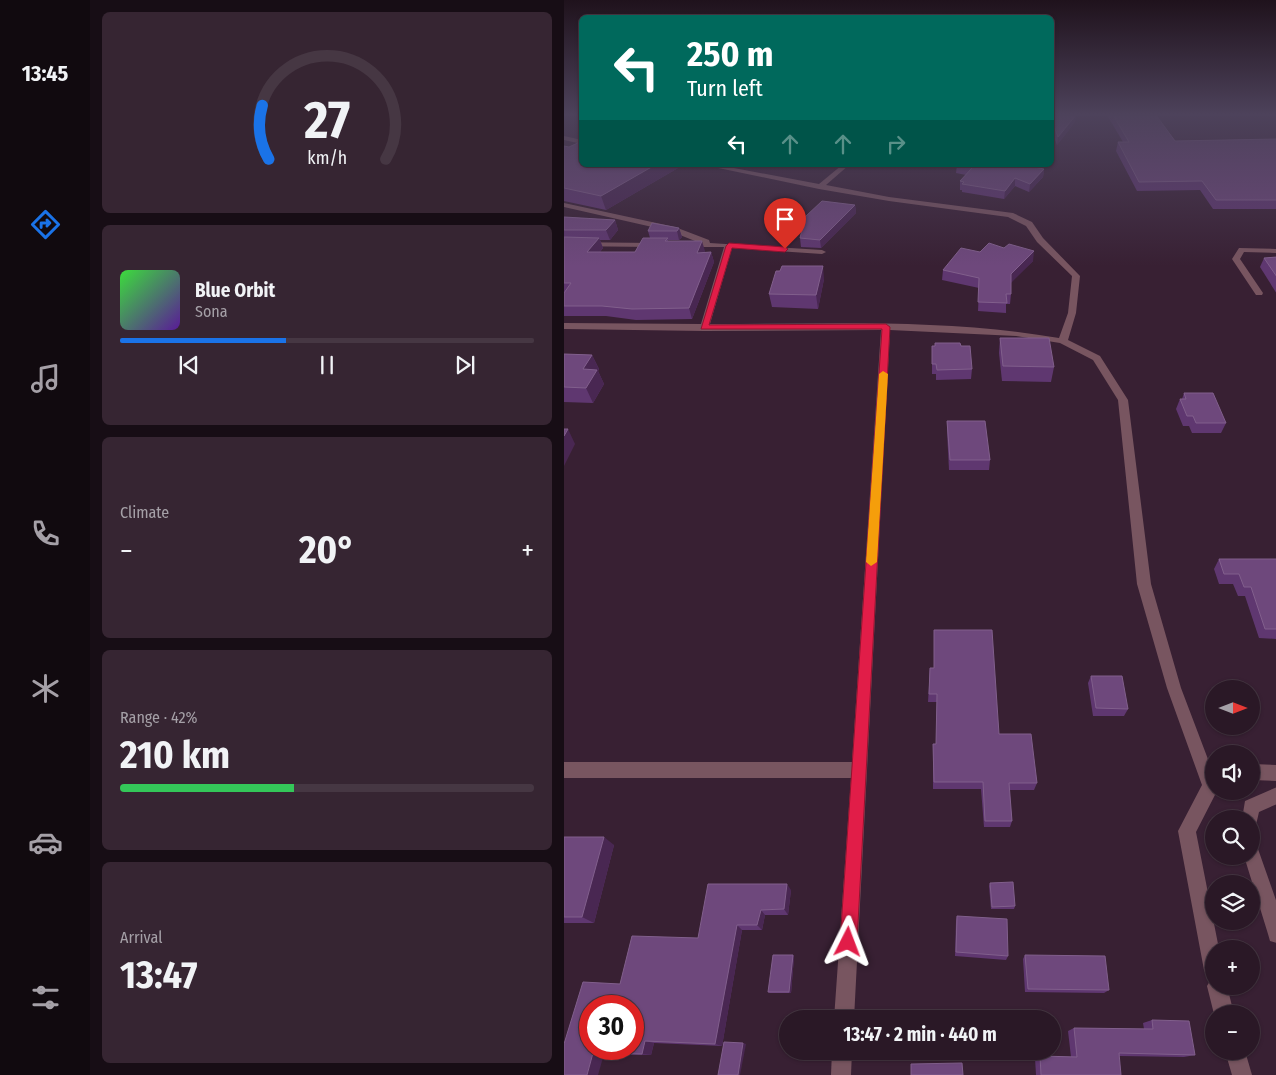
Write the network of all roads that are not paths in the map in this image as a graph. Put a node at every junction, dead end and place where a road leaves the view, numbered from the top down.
1 (717, 167) edge
2 (844, 167) edge
3 (819, 187) junction
4 (564, 206) edge
5 (564, 244) edge
6 (664, 245) edge
7 (674, 245) edge
8 (713, 245) junction
9 (729, 246) junction
10 (1276, 250) edge
11 (822, 252) dead end
12 (1259, 293) dead end
13 (564, 326) edge
14 (886, 327) junction
15 (704, 328) junction
16 (1063, 340) junction
17 (1205, 767) edge
18 (564, 770) edge
19 (858, 770) junction
20 (1260, 772) edge
21 (1276, 773) edge
22 (1276, 795) edge
23 (1205, 798) edge
24 (1251, 810) edge
25 (1255, 865) edge
26 (1276, 934) edge
27 (1208, 940) edge
28 (845, 1010) edge
29 (842, 1060) edge
30 (1238, 1060) edge
31 (841, 1075) edge
32 (1242, 1075) edge

1 - 3 street
2 - 3 street
3 - 16 street
4 - 8 street
5 - 6 street
7 - 8 street
8 - 9 street
9 - 11 street
9 - 15 street
10 - 12 street
13 - 15 street
14 - 15 street
14 - 16 street
14 - 19 street
16 - 17 street
18 - 19 street
19 - 28 street
20 - 21 street
22 - 24 street
23 - 27 street
25 - 26 street
29 - 31 street
30 - 32 street

